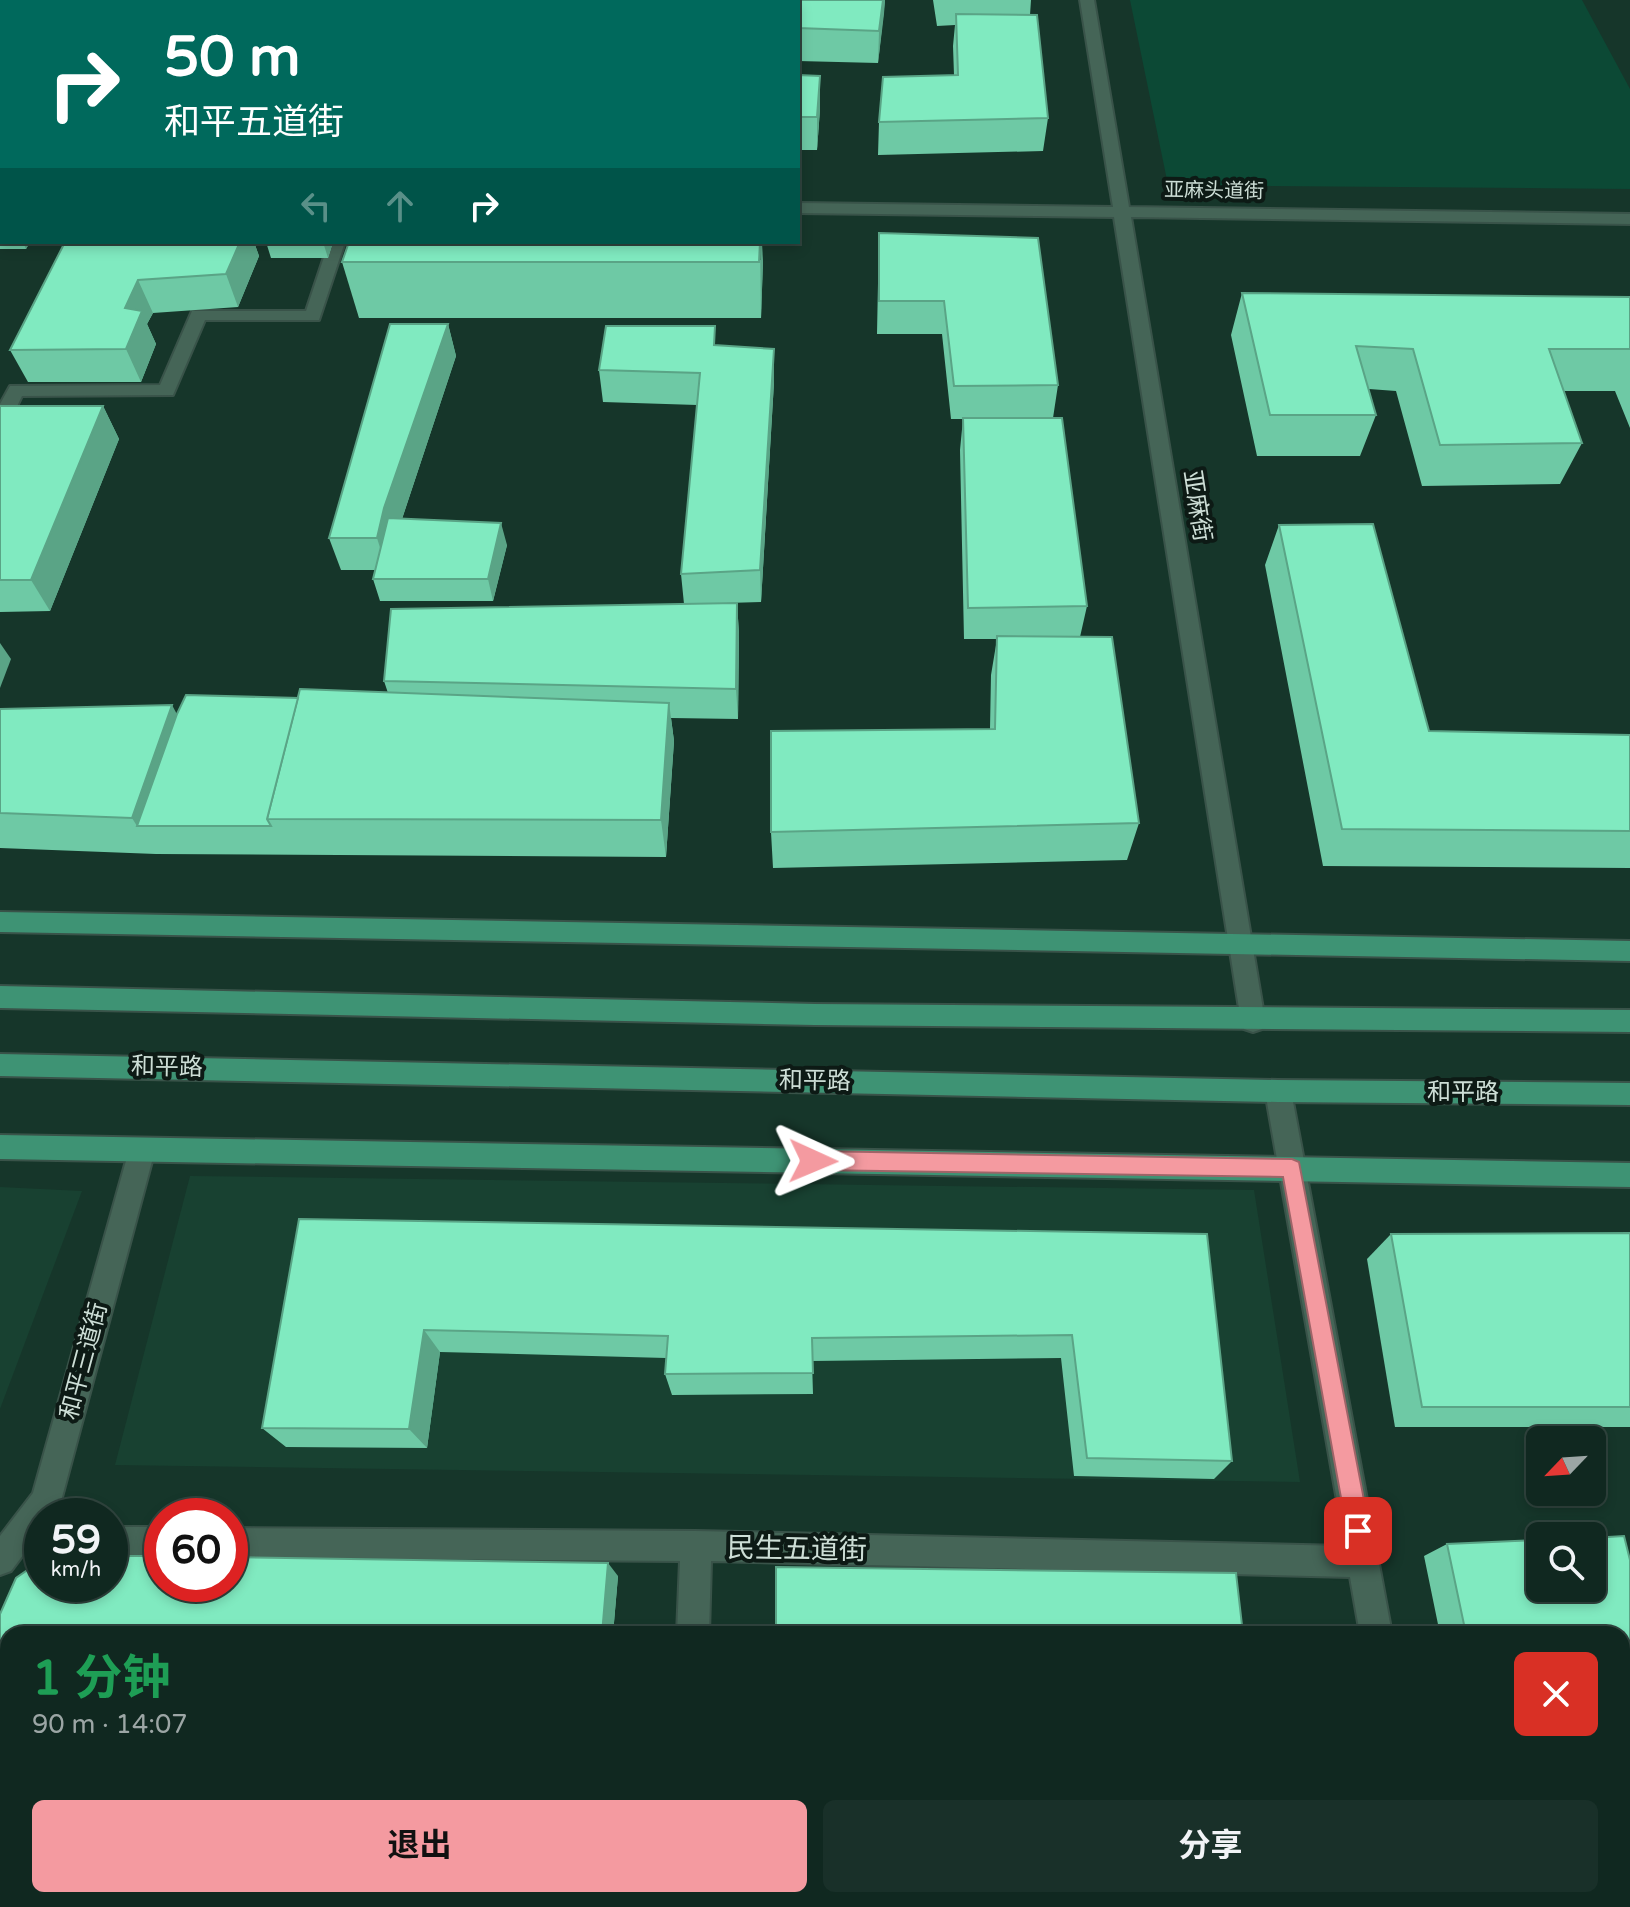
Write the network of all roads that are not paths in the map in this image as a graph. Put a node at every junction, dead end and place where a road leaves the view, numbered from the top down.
1 (1087, 0) edge
2 (800, 208) edge
3 (1122, 211) junction
4 (1630, 219) edge
5 (336, 244) edge
6 (0, 423) edge
7 (0, 922) edge
8 (1242, 944) junction
9 (1630, 951) edge
10 (0, 997) edge
11 (1253, 1021) junction
12 (1630, 1021) edge
13 (0, 1065) edge
14 (1278, 1091) junction
15 (1630, 1094) edge
16 (0, 1147) edge
17 (142, 1150) junction
18 (1292, 1168) junction
19 (1630, 1175) edge
20 (248, 1543) edge
21 (696, 1546) junction
22 (20, 1547) edge
23 (1364, 1562) junction
24 (693, 1626) edge
25 (1375, 1626) edge

1 - 3 street, 亚麻街
2 - 3 street, 亚麻头道街
3 - 4 street, 亚麻头道街
3 - 8 street, 亚麻街
5 - 6 street
7 - 8 main road
8 - 9 main road
8 - 11 street, 亚麻街
10 - 11 main road
11 - 12 main road
13 - 14 main road, 和平路
14 - 15 main road, 和平路
14 - 18 street
16 - 17 main road
17 - 18 main road
17 - 22 street, 和平三道街
18 - 19 main road
18 - 23 street
20 - 21 street, 民生五道街
21 - 23 street, 民生五道街
21 - 24 street
23 - 25 street

